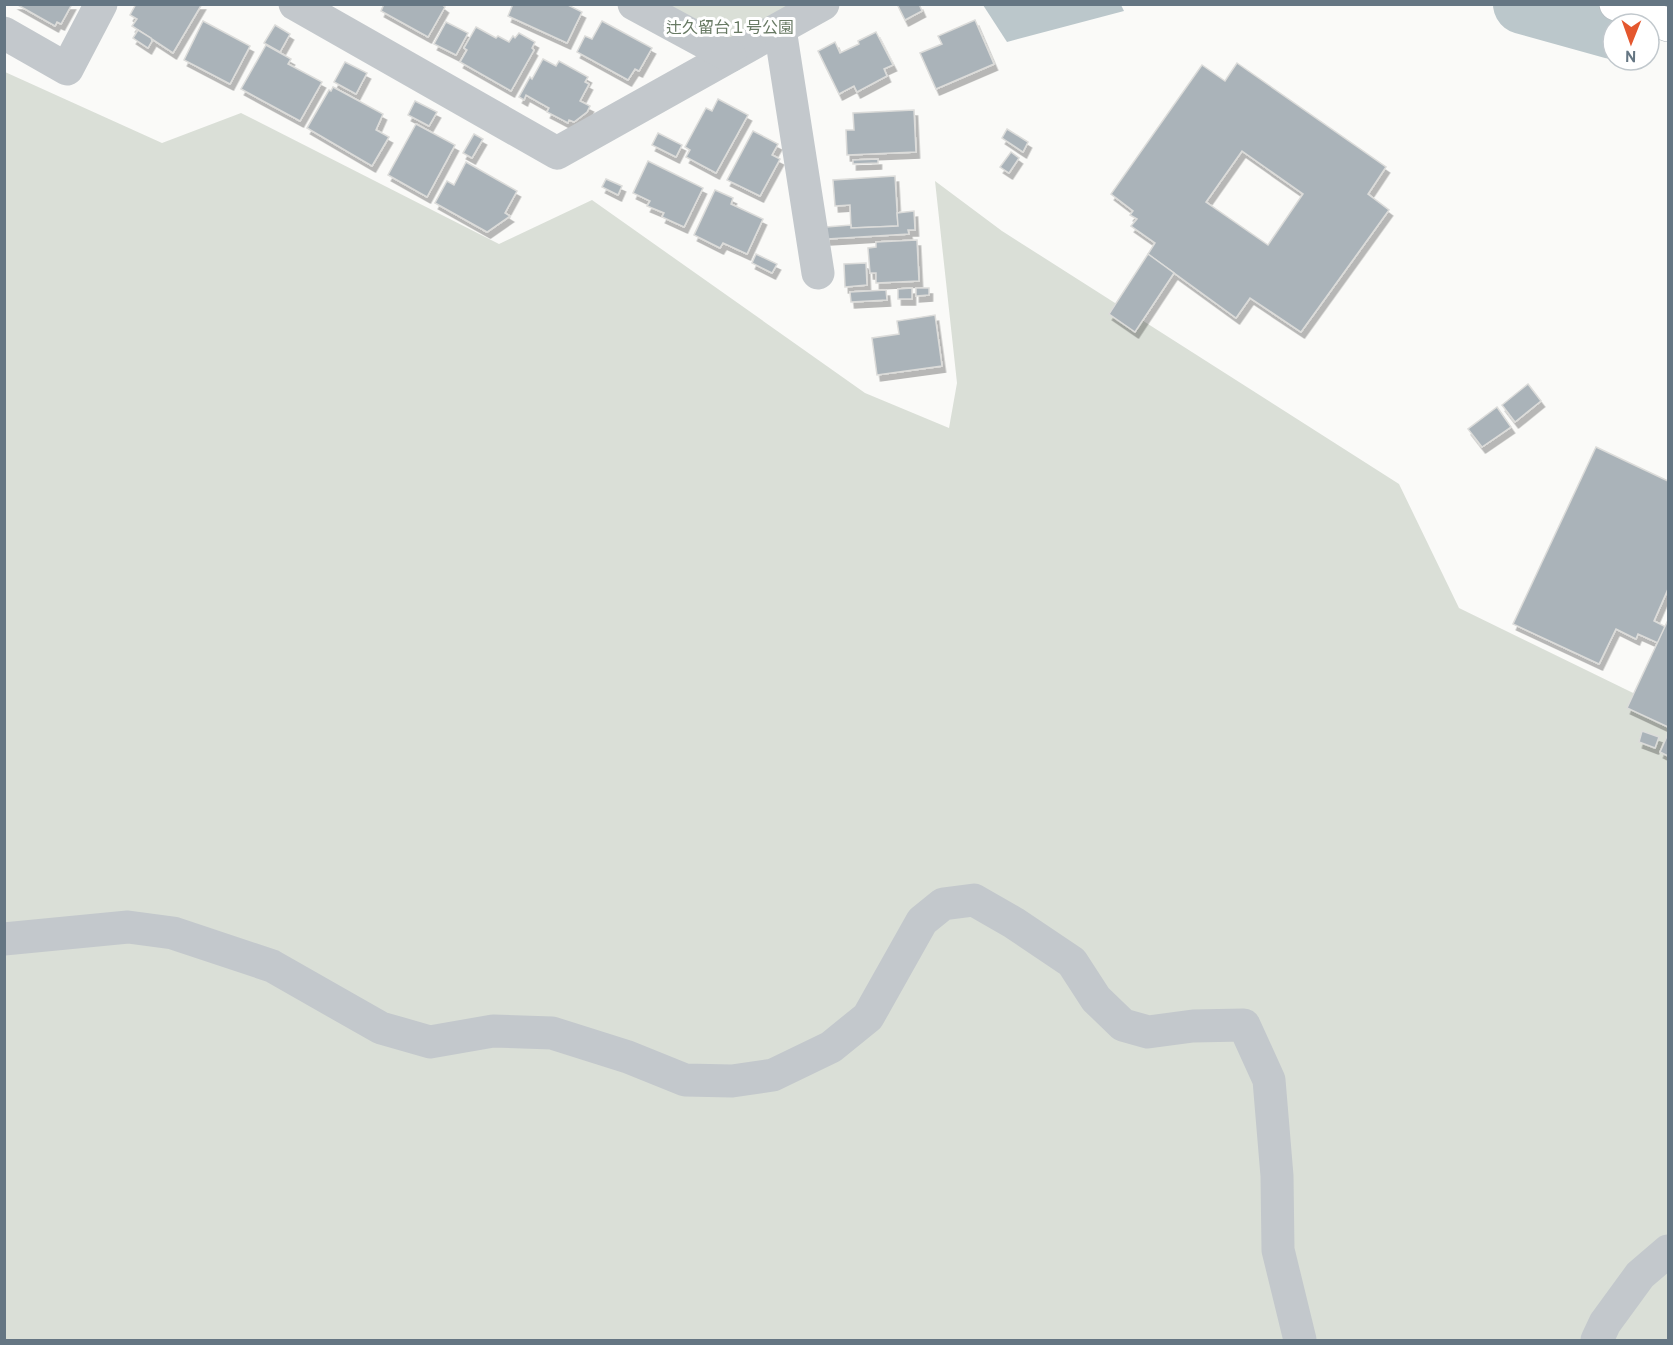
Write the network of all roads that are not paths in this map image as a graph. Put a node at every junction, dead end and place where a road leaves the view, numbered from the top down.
1 (101, 4) edge
2 (295, 4) edge
3 (634, 4) edge
4 (823, 4) edge
5 (1616, 4) edge
6 (1668, 25) edge
7 (780, 29) junction
8 (4, 33) edge
9 (730, 56) junction
10 (818, 273) dead end
11 (4, 939) edge
12 (1668, 1251) edge
13 (1300, 1341) edge
14 (1597, 1341) edge

1 - 8 street
2 - 9 street
3 - 9 street
4 - 7 street
5 - 6 street
7 - 9 street
7 - 10 street
11 - 13 street
12 - 14 street

